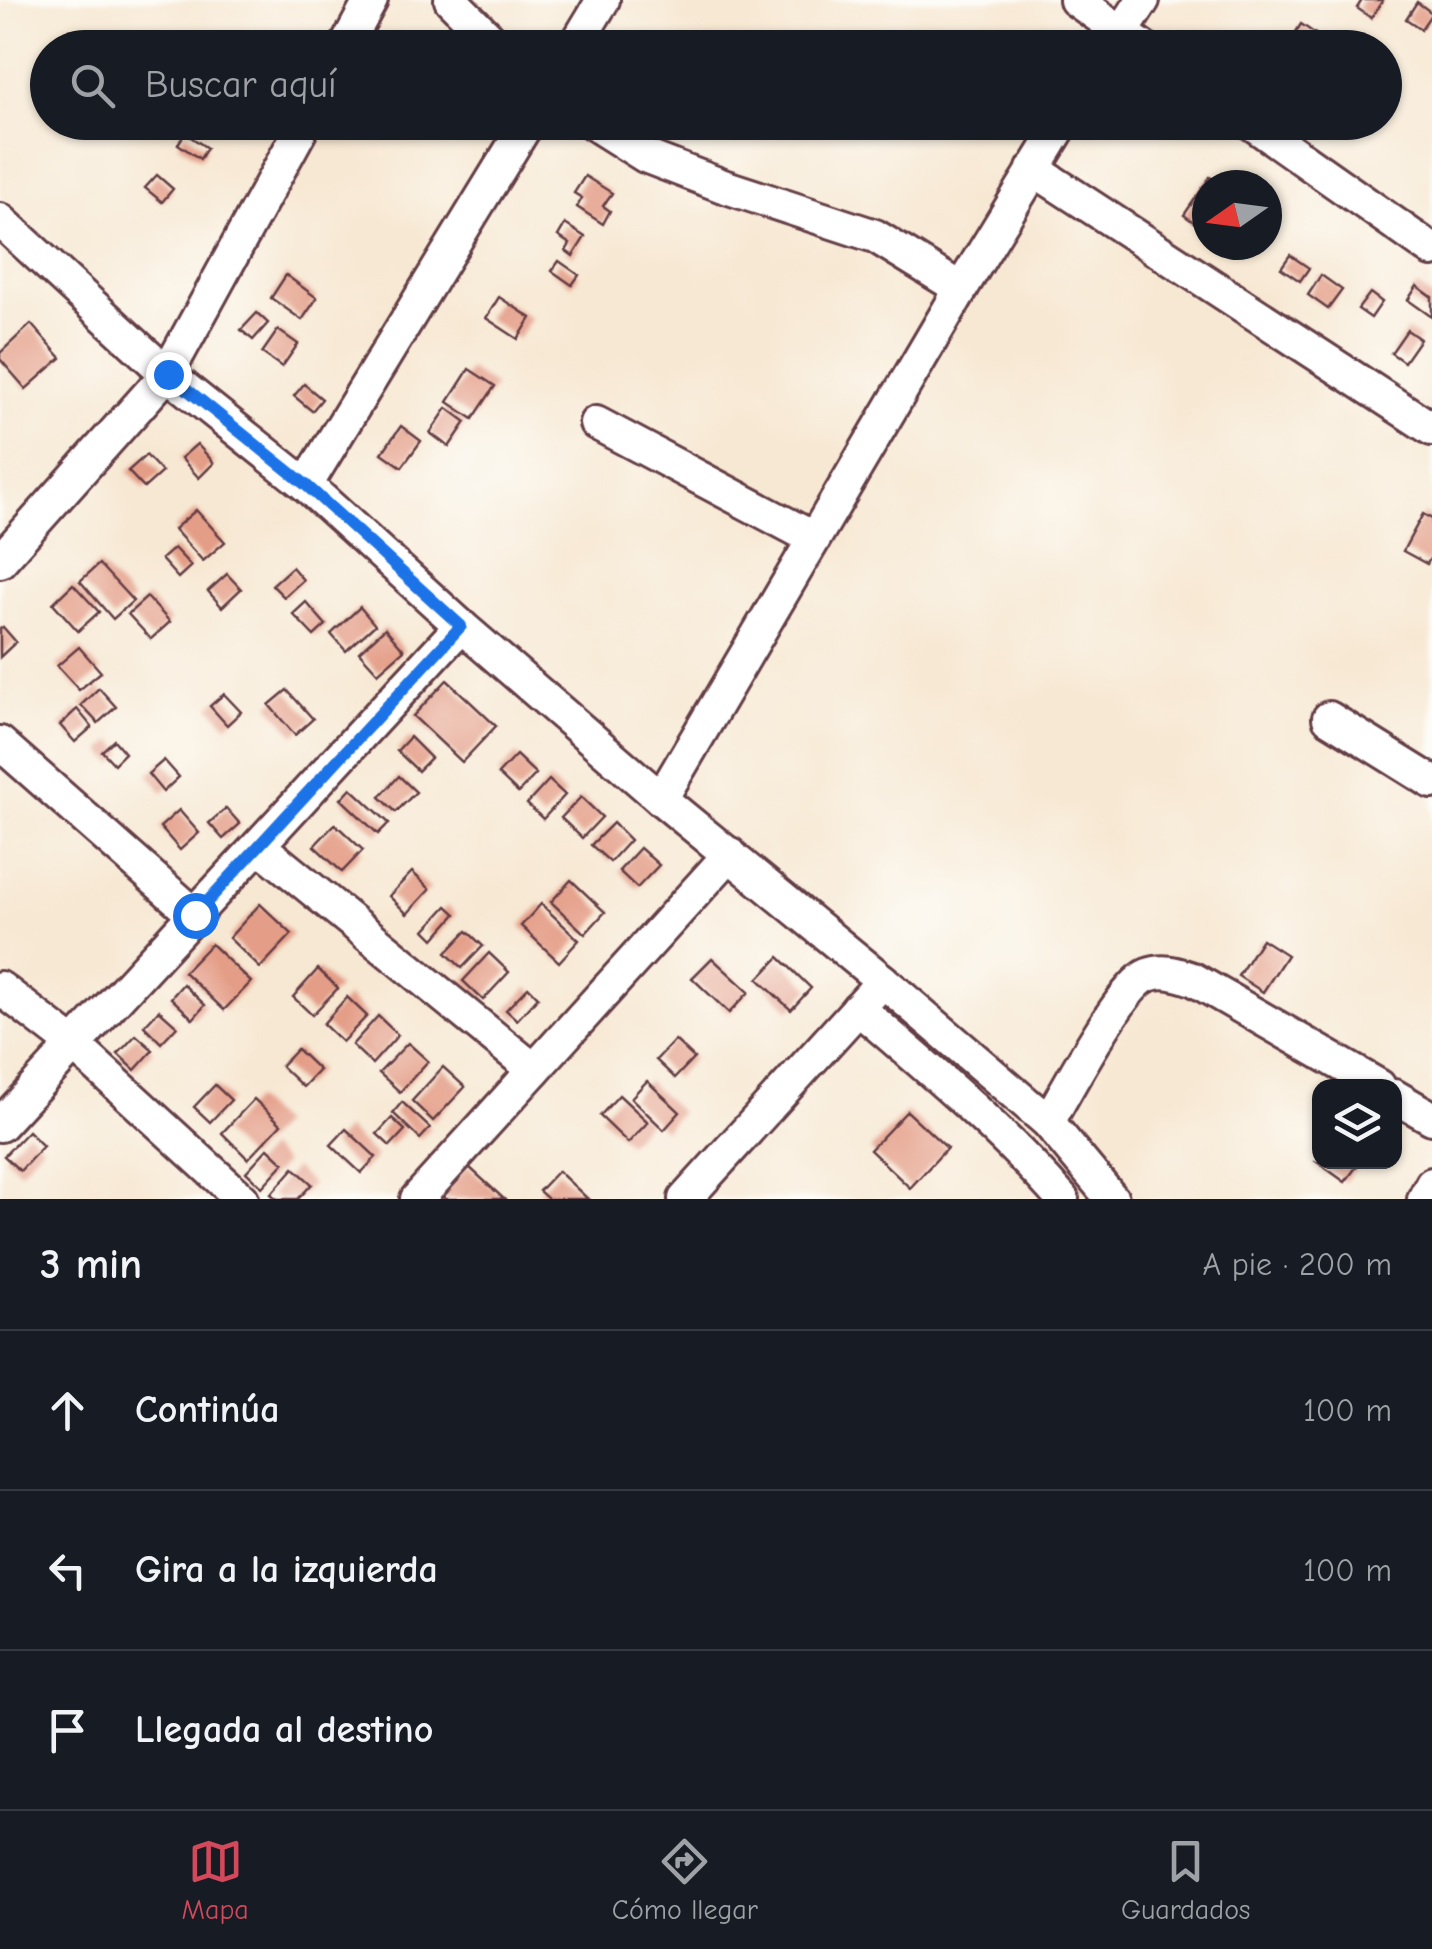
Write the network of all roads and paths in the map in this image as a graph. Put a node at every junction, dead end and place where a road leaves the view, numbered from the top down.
1 (371, 0) edge
2 (451, 0) edge
3 (603, 0) edge
4 (1076, 0) edge
5 (1142, 0) edge
6 (355, 30) edge
7 (480, 30) edge
8 (585, 30) edge
9 (1112, 30) edge
10 (1131, 30) edge
11 (294, 140) edge
12 (517, 140) edge
13 (620, 140) edge
14 (1052, 140) edge
15 (1276, 140) edge
16 (1033, 169) junction
17 (0, 220) edge
18 (1432, 250) edge
19 (961, 289) junction
20 (168, 374) junction
21 (596, 423) dead end
22 (1430, 426) edge
23 (306, 485) junction
24 (814, 538) junction
25 (0, 561) edge
26 (461, 626) junction
27 (1329, 718) dead end
28 (0, 743) edge
29 (1432, 782) edge
30 (661, 799) junction
31 (259, 846) junction
32 (730, 854) junction
33 (195, 915) junction
34 (883, 981) junction
35 (0, 988) edge
36 (858, 1008) junction
37 (74, 1045) junction
38 (534, 1070) junction
39 (1367, 1079) edge
40 (1402, 1101) edge
41 (1432, 1118) edge
42 (1048, 1122) junction
43 (0, 1125) edge
44 (1432, 1184) edge
45 (690, 1197) edge
46 (242, 1199) edge
47 (417, 1199) edge
48 (1062, 1199) edge
49 (1112, 1199) edge
50 (1424, 1199) edge

1 - 6 street
2 - 7 street
3 - 8 street
4 - 9 street
5 - 10 street
11 - 20 street
12 - 23 street
13 - 19 street
14 - 16 street
15 - 18 street
16 - 19 street
16 - 22 street
17 - 20 street
19 - 24 street
20 - 23 street
20 - 25 street
21 - 24 street
23 - 26 street
24 - 30 street
26 - 30 street
26 - 31 street
27 - 29 street
28 - 33 street
30 - 32 street
31 - 33 street
31 - 38 street
32 - 34 street
32 - 38 street
33 - 37 street
34 - 36 street
34 - 42 street
35 - 37 street
36 - 45 street
36 - 48 street
37 - 43 street
37 - 46 street
38 - 47 street
39 - 42 street
40 - 41 street
42 - 49 street
44 - 50 street

